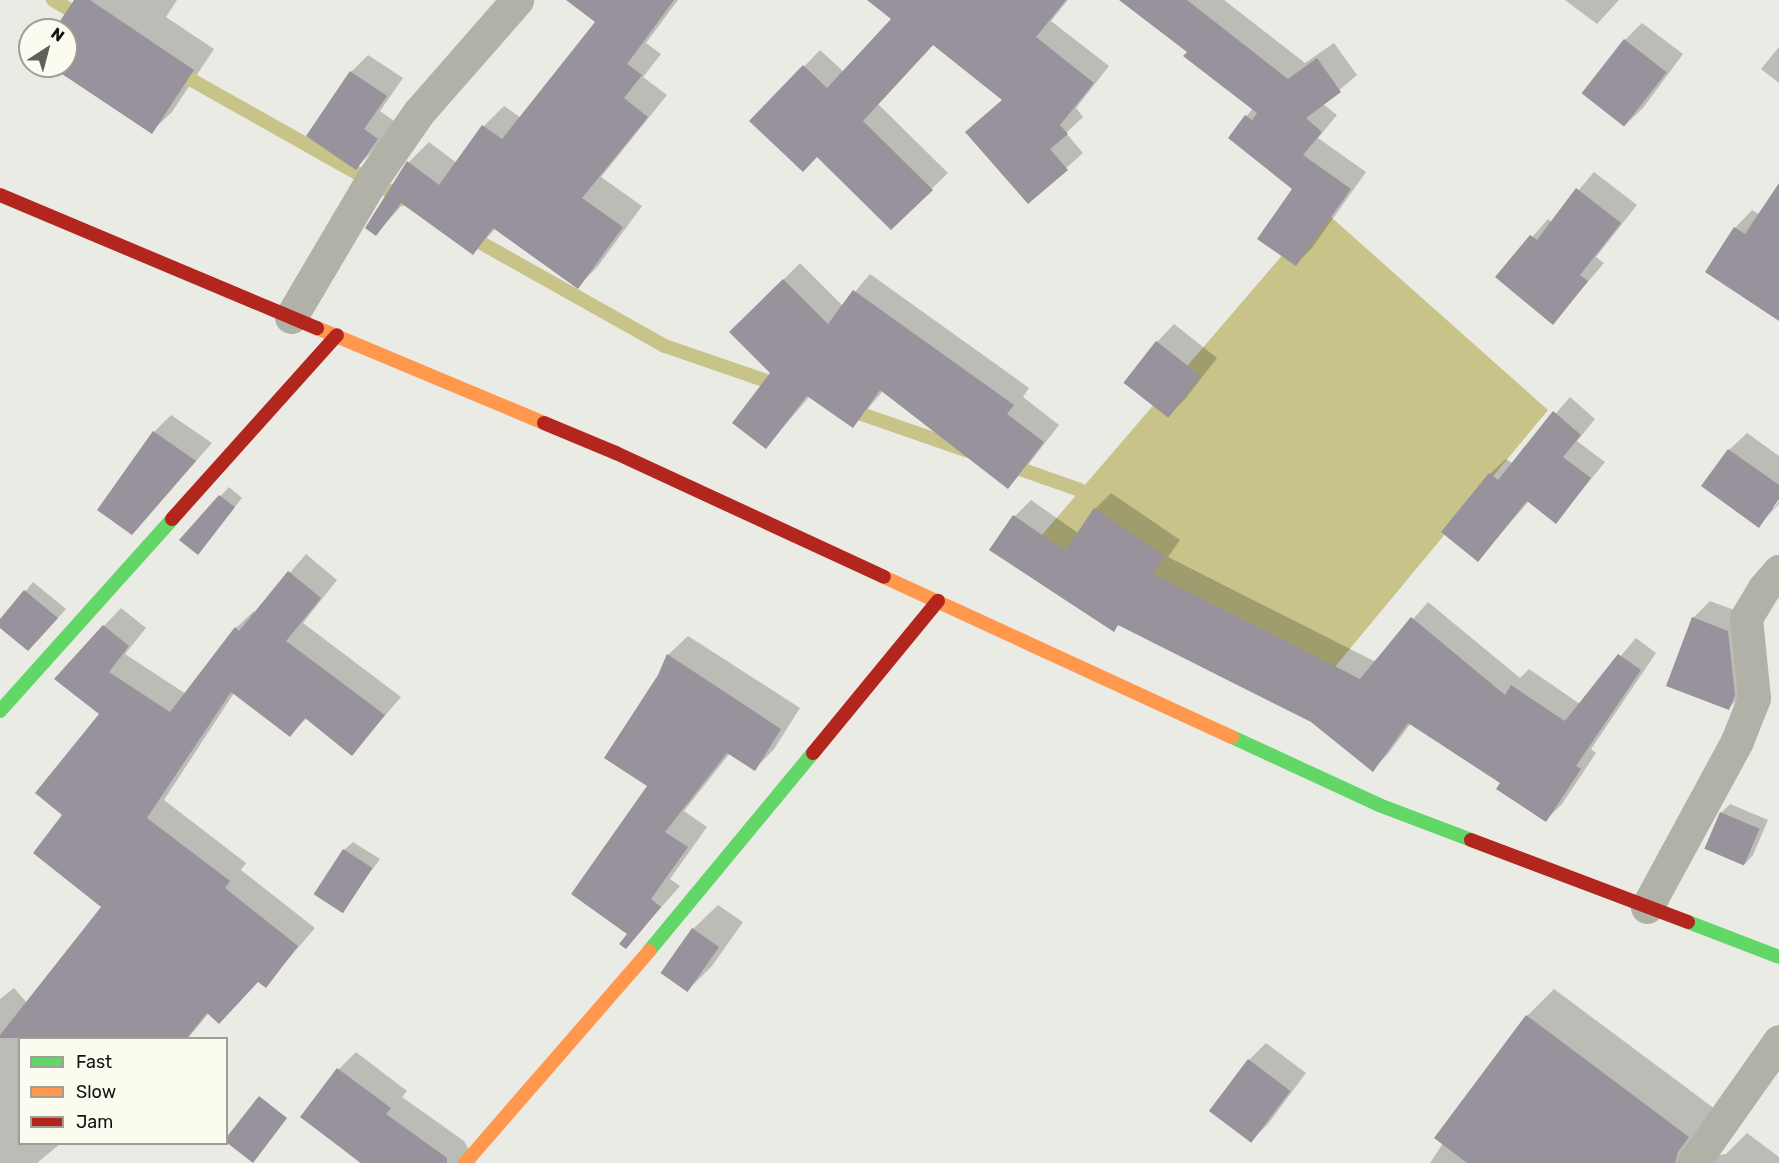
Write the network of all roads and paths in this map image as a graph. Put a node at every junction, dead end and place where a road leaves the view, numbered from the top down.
1 (517, 0) edge
2 (0, 195) edge
3 (291, 317) junction
4 (337, 335) junction
5 (1779, 571) edge
6 (938, 601) junction
7 (0, 711) edge
8 (1647, 907) junction
9 (1779, 957) edge
10 (1779, 1041) edge
11 (465, 1163) edge
12 (1693, 1163) edge

1 - 3 street
2 - 3 main road
3 - 4 main road
4 - 6 main road
4 - 7 main road
5 - 8 street
6 - 8 main road
6 - 11 main road
8 - 9 main road
10 - 12 street

